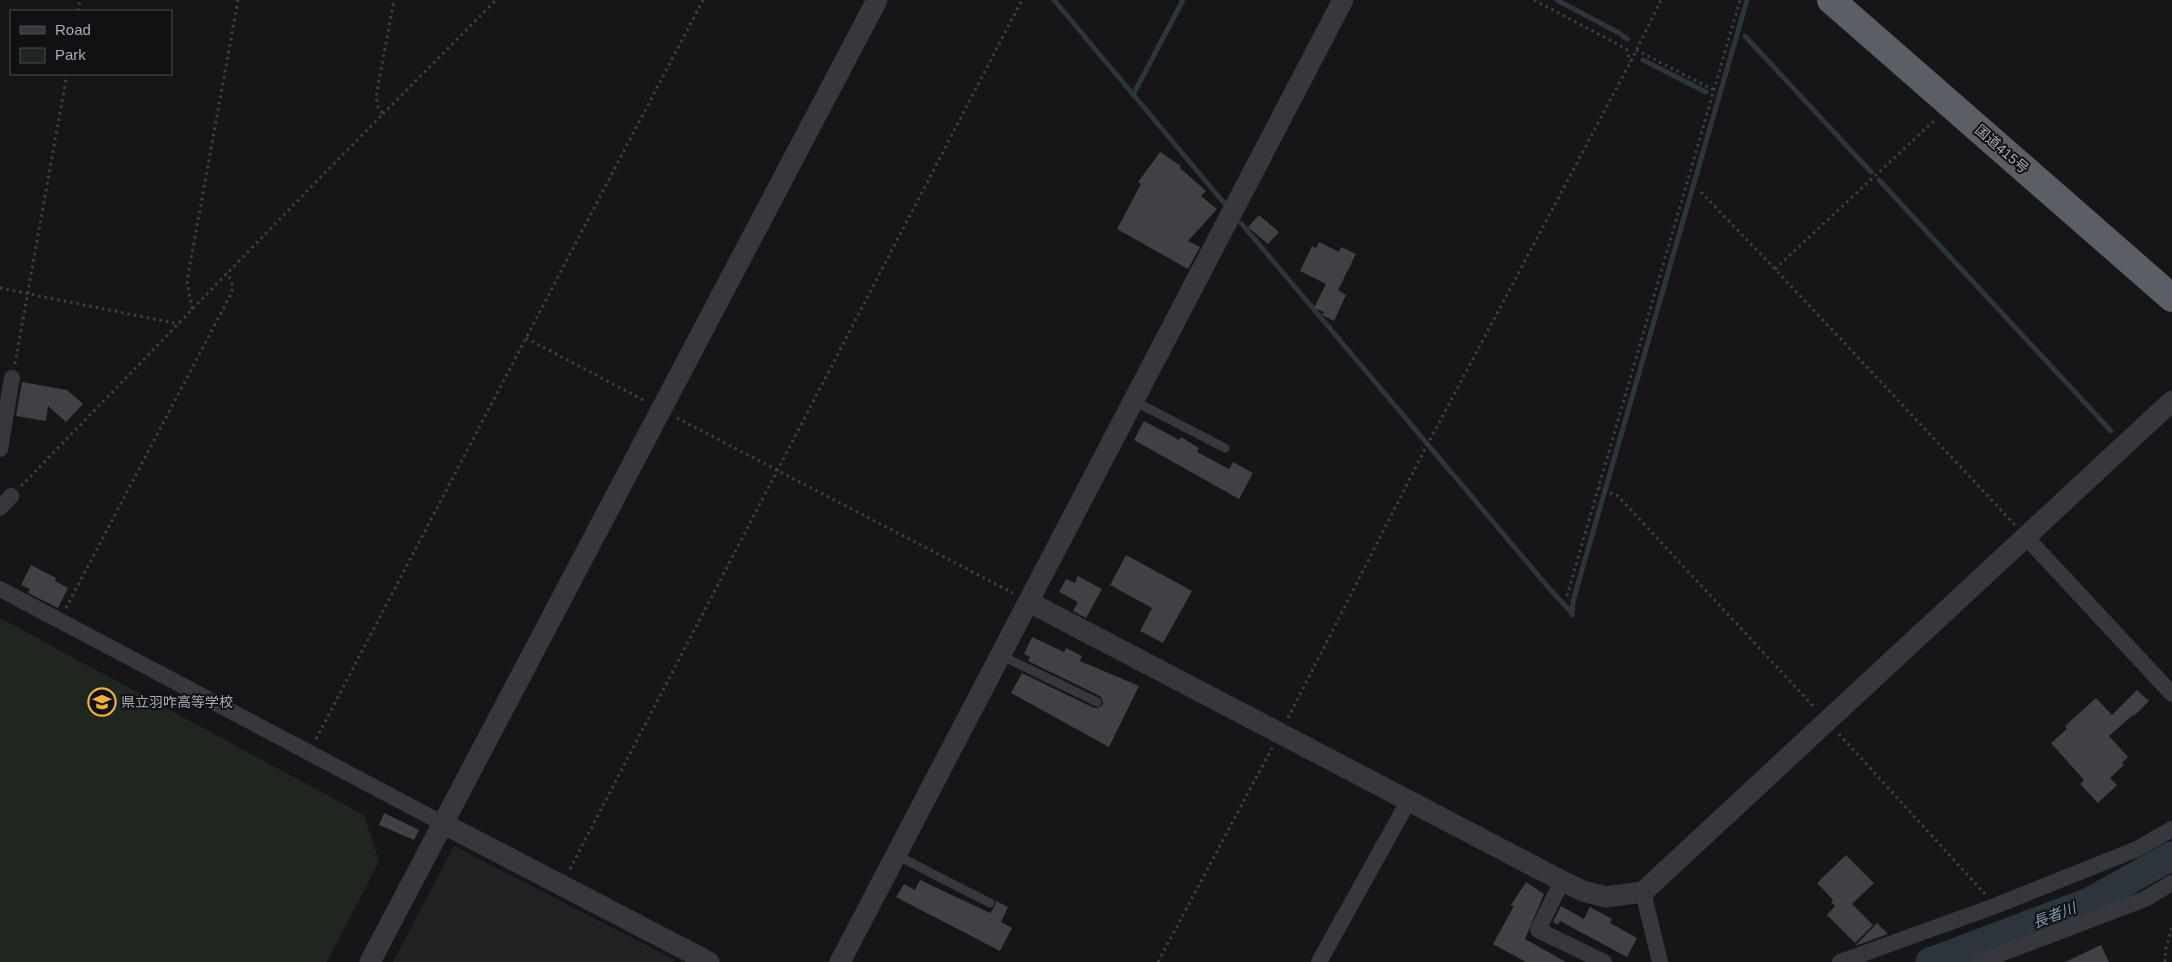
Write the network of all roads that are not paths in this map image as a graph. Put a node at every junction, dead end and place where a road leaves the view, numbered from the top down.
1 (877, 0) edge
2 (1343, 0) edge
3 (1832, 0) edge
4 (2172, 298) edge
5 (12, 378) road end
6 (1134, 401) junction
7 (2172, 401) edge
8 (1225, 448) dead end
9 (0, 449) edge
10 (11, 496) road end
11 (0, 508) edge
12 (2025, 536) junction
13 (0, 589) edge
14 (1029, 602) junction
15 (1000, 655) junction
16 (2172, 694) edge
17 (1097, 702) dead end
18 (1410, 800) junction
19 (442, 823) junction
20 (2172, 829) edge
21 (896, 855) junction
22 (1562, 881) junction
23 (2172, 883) edge
24 (1643, 892) junction
25 (990, 902) dead end
26 (370, 962) edge
27 (709, 962) edge
28 (840, 962) edge
29 (1319, 962) edge
30 (1604, 962) edge
31 (1660, 962) edge
32 (1840, 962) edge
33 (1979, 962) edge

1 - 19 street
2 - 6 street
3 - 4 highway, 国道415号
5 - 9 street
6 - 8 lane
6 - 14 street
7 - 12 street
10 - 11 street
12 - 16 street
12 - 24 street
13 - 19 street
14 - 15 street
14 - 18 street
15 - 17 lane
15 - 21 street
18 - 22 street
18 - 29 street
19 - 26 street
19 - 27 street
20 - 32 street
21 - 25 lane
21 - 28 street
22 - 24 street
22 - 30 street
23 - 33 street
24 - 31 street

